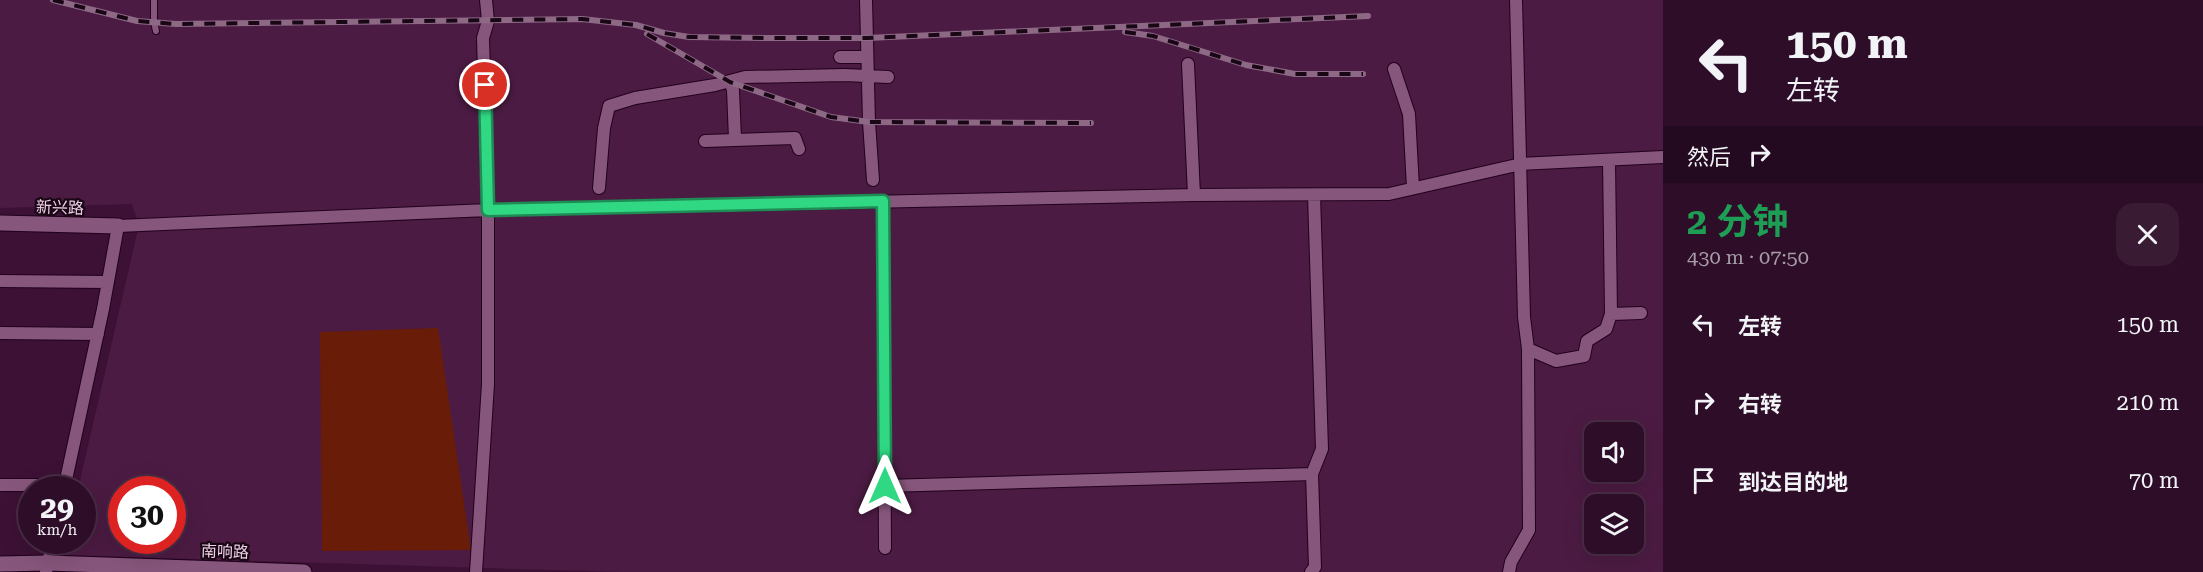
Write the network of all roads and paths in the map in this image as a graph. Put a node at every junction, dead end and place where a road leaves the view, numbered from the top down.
1 (153, 0) edge
2 (486, 0) edge
3 (866, 0) edge
4 (1516, 0) edge
5 (156, 31) dead end
6 (840, 57) dead end
7 (866, 57) junction
8 (1188, 64) dead end
9 (1394, 69) dead end
10 (869, 75) junction
11 (888, 78) dead end
12 (730, 82) junction
13 (735, 139) junction
14 (705, 141) dead end
15 (799, 149) dead end
16 (1663, 157) edge
17 (1609, 160) junction
18 (1521, 164) junction
19 (873, 180) dead end
20 (599, 188) dead end
21 (1413, 188) junction
22 (1194, 195) junction
23 (1314, 195) junction
24 (883, 201) junction
25 (488, 210) junction
26 (0, 223) edge
27 (118, 226) junction
28 (0, 281) edge
29 (108, 282) junction
30 (1641, 313) dead end
31 (1611, 314) junction
32 (0, 333) edge
33 (98, 334) junction
34 (1528, 349) junction
35 (1312, 474) junction
36 (66, 476) edge
37 (0, 485) edge
38 (18, 486) edge
39 (885, 486) junction
40 (885, 548) dead end
41 (0, 564) edge
42 (47, 568) edge
43 (159, 569) edge
44 (1316, 570) edge
45 (254, 571) edge
46 (304, 572) edge
47 (476, 572) edge
48 (1509, 572) edge

1 - 5 lane
2 - 25 street
3 - 7 street
4 - 18 street
6 - 7 street
7 - 10 street
8 - 22 street
9 - 21 street
10 - 11 street
10 - 12 street
10 - 19 street
12 - 13 street
12 - 20 street
13 - 14 street
13 - 15 street
16 - 17 street
17 - 18 street
17 - 31 street
18 - 21 street
18 - 34 street
21 - 23 street
22 - 23 street
22 - 24 street
23 - 35 street
24 - 25 street
24 - 39 street
25 - 27 street
25 - 47 street
26 - 27 street, 新兴路
27 - 29 street
28 - 29 street
29 - 33 street
30 - 31 street
31 - 34 street
32 - 33 street
33 - 36 street
34 - 48 street
35 - 39 street
35 - 44 street
37 - 38 street
39 - 40 street
41 - 42 street, 南响路
42 - 43 street, 南响路
43 - 45 street, 南响路
45 - 46 street, 南响路

